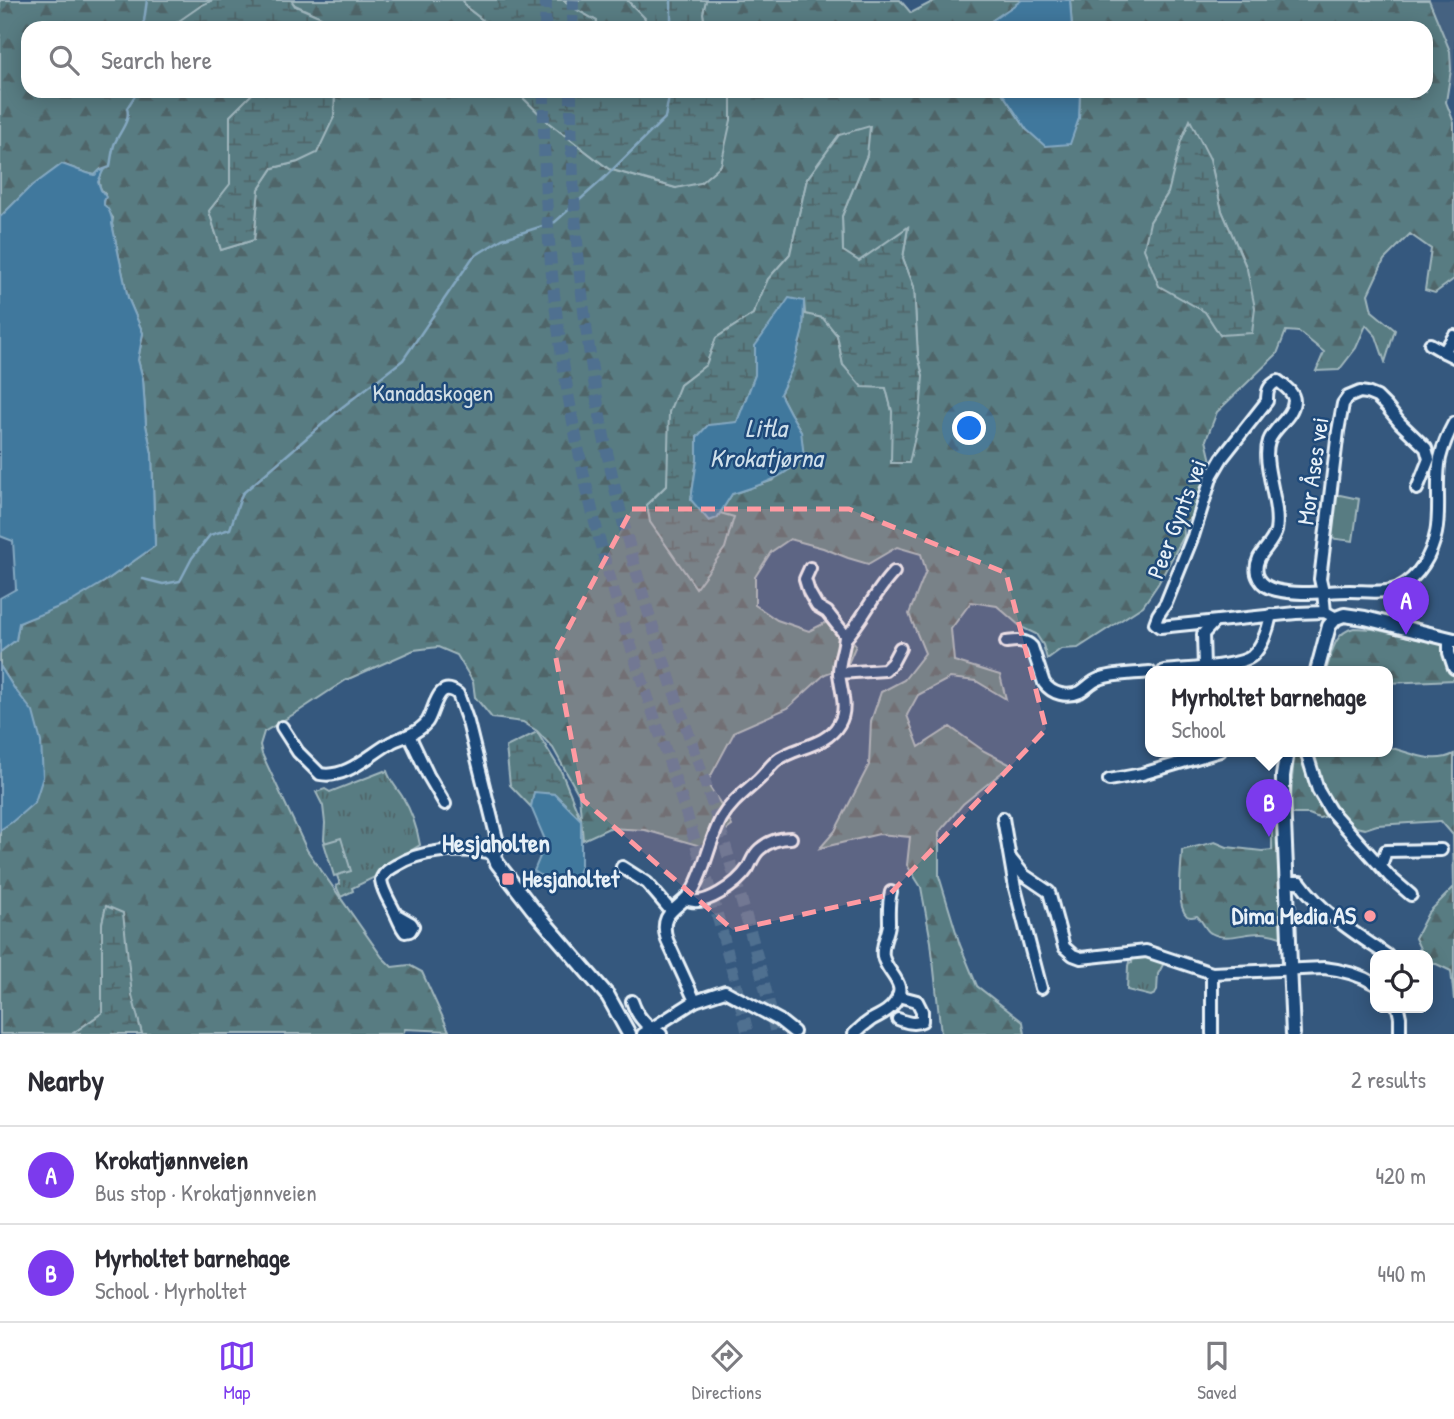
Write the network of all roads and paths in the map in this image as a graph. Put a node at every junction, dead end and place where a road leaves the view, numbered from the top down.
1 (1454, 336) edge
2 (1430, 344) dead end
3 (1449, 355) edge
4 (1454, 424) edge
5 (1417, 489) dead end
6 (810, 568) dead end
7 (894, 572) dead end
8 (1323, 592) junction
9 (1270, 615) junction
10 (1330, 615) junction
11 (1214, 622) junction
12 (845, 639) junction
13 (1452, 639) edge
14 (1006, 642) dead end
15 (900, 648) dead end
16 (1204, 666) edge
17 (1211, 666) edge
18 (1318, 666) edge
19 (1454, 668) edge
20 (839, 673) junction
21 (1145, 673) edge
22 (282, 727) dead end
23 (409, 736) junction
24 (1200, 757) edge
25 (1286, 757) edge
26 (1308, 757) edge
27 (1109, 780) dead end
28 (445, 804) dead end
29 (1000, 820) dead end
30 (790, 838) dead end
31 (497, 839) joint
32 (1441, 850) dead end
33 (1009, 853) junction
34 (494, 856) junction
35 (1381, 866) junction
36 (622, 867) dead end
37 (1287, 883) junction
38 (891, 892) dead end
39 (1411, 895) dead end
40 (686, 899) junction
41 (671, 911) junction
42 (397, 915) dead end
43 (1380, 950) edge
44 (1290, 968) junction
45 (1212, 973) junction
46 (1370, 981) edge
47 (1041, 988) dead end
48 (898, 996) junction
49 (632, 1001) dead end
50 (695, 1001) junction
51 (1399, 1013) edge
52 (898, 1019) dead end
53 (652, 1032) edge
54 (794, 1032) dead end
55 (629, 1034) edge
56 (854, 1034) edge
57 (1212, 1034) edge
58 (1293, 1034) edge
59 (1400, 1034) edge

1 - 3 street
2 - 3 street
4 - 8 street
5 - 8 street, Mor Åses vei
6 - 12 street
7 - 12 street
8 - 10 street, Mor Åses vei
8 - 11 street, Peer Gynts vei
9 - 10 street, Peer Gynts vei
9 - 11 street, Peer Gynts vei
9 - 17 street
10 - 13 main road
10 - 18 main road
11 - 16 street
12 - 20 street
13 - 19 street
14 - 21 street
15 - 20 street
20 - 40 street
22 - 23 street
23 - 28 street
23 - 31 street
24 - 27 street
25 - 37 main road
26 - 35 street
29 - 33 street
30 - 40 street
31 - 34 main road
32 - 35 street
33 - 45 street
33 - 47 street
34 - 42 street
34 - 55 main road
35 - 39 street
36 - 41 street
37 - 43 street
37 - 44 main road
38 - 48 street
40 - 41 street
41 - 50 street
44 - 45 street
44 - 46 street
44 - 58 main road
45 - 57 street
48 - 52 street
48 - 56 street
49 - 53 street
50 - 53 street
50 - 54 street
51 - 59 street

